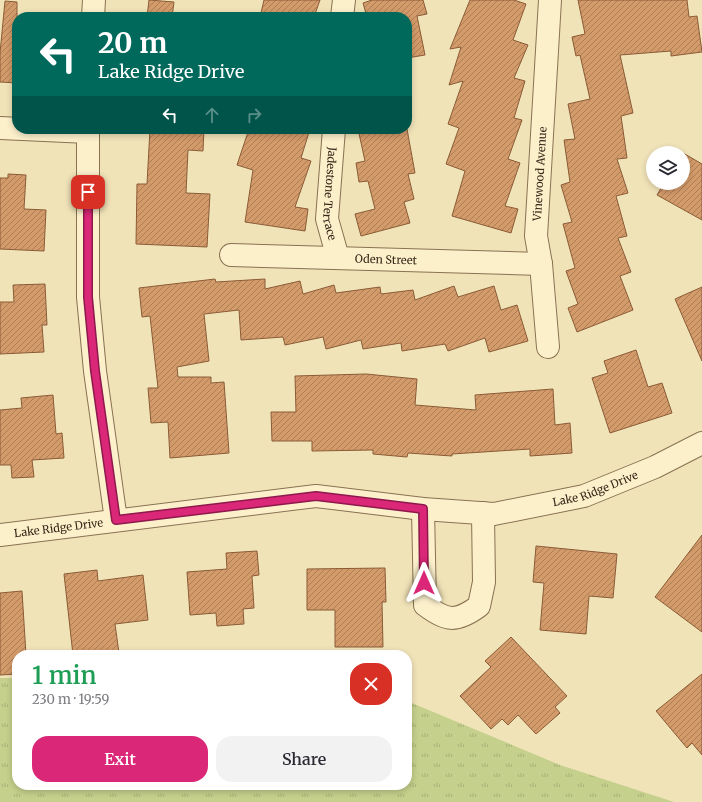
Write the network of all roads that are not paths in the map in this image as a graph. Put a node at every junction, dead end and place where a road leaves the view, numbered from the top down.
1 (94, 0) edge
2 (344, 0) edge
3 (550, 0) edge
4 (94, 12) edge
5 (343, 12) edge
6 (0, 128) edge
7 (12, 128) edge
8 (88, 134) edge
9 (334, 134) edge
10 (231, 254) dead end
11 (338, 258) junction
12 (541, 264) junction
13 (548, 347) dead end
14 (700, 448) edge
15 (423, 509) junction
16 (483, 513) junction
17 (116, 520) junction
18 (0, 535) edge

1 - 4 street
2 - 5 street
3 - 12 street, Vinewood Avenue
6 - 7 street
8 - 17 street, Lake Ridge Drive
9 - 11 street, Jadestone Terrace
10 - 11 street, Oden Street
11 - 12 street, Oden Street
12 - 13 street, Vinewood Avenue
14 - 16 street, Lake Ridge Drive
15 - 16 street, Lake Ridge Drive
15 - 16 street
15 - 17 street, Lake Ridge Drive
17 - 18 street, Lake Ridge Drive

